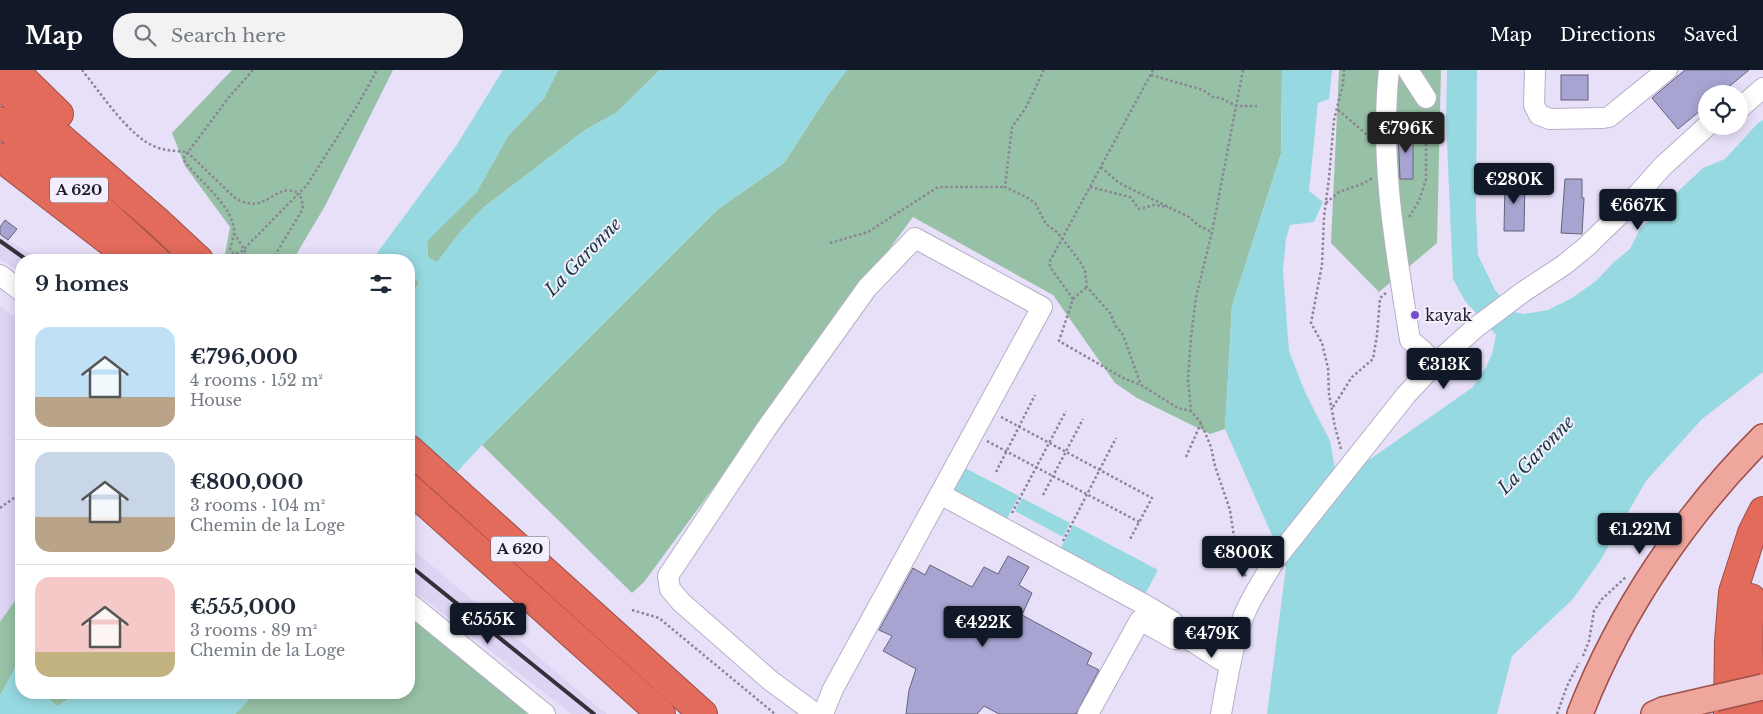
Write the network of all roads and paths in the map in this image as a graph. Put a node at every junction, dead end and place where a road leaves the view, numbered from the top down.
1 (14, 70) edge
2 (82, 70) edge
3 (253, 70) edge
4 (376, 70) edge
5 (1044, 70) edge
6 (1153, 70) edge
7 (1243, 70) edge
8 (1344, 70) edge
9 (1389, 70) edge
10 (1408, 70) edge
11 (1535, 70) edge
12 (1667, 70) edge
13 (1151, 75) junction
14 (1763, 79) edge
15 (0, 85) edge
16 (1763, 88) edge
17 (1748, 92) edge
18 (1426, 98) joint
19 (1748, 101) edge
20 (1236, 106) junction
21 (1257, 106) dead end
22 (1338, 110) junction
23 (0, 121) edge
24 (1698, 134) edge
25 (1708, 135) edge
26 (1385, 145) junction
27 (187, 152) junction
28 (0, 157) edge
29 (1101, 167) junction
30 (1387, 170) junction
31 (1005, 187) junction
32 (1090, 187) junction
33 (300, 194) junction
34 (1326, 203) junction
35 (1171, 207) junction
36 (156, 220) junction
37 (1212, 232) junction
38 (234, 233) junction
39 (1063, 238) junction
40 (1394, 242) junction
41 (830, 243) dead end
42 (244, 249) junction
43 (125, 254) edge
44 (149, 254) edge
45 (193, 254) edge
46 (246, 254) edge
47 (276, 254) edge
48 (0, 275) edge
49 (1400, 280) junction
50 (15, 286) edge
51 (1087, 287) junction
52 (1525, 295) junction
53 (1073, 299) junction
54 (1477, 331) junction
55 (1435, 364) junction
56 (1141, 385) junction
57 (1035, 395) dead end
58 (1332, 408) junction
59 (987, 409) junction
60 (1066, 411) dead end
61 (1191, 411) junction
62 (1083, 419) dead end
63 (1388, 421) junction
64 (1201, 423) junction
65 (1019, 426) junction
66 (975, 431) junction
67 (1763, 437) edge
68 (1116, 438) dead end
69 (1049, 443) junction
70 (1006, 452) junction
71 (1066, 452) junction
72 (415, 454) edge
73 (1348, 455) junction
74 (1186, 457) dead end
75 (1036, 467) junction
76 (1100, 470) junction
77 (996, 472) dead end
78 (1053, 476) junction
79 (415, 493) edge
80 (1087, 494) junction
81 (1043, 495) dead end
82 (15, 497) edge
83 (939, 497) junction
84 (0, 508) edge
85 (1763, 511) edge
86 (1139, 522) junction
87 (1004, 528) junction
88 (1129, 541) dead end
89 (1763, 554) edge
90 (1055, 556) junction
91 (1258, 588) junction
92 (1734, 592) junction
93 (1763, 604) edge
94 (415, 608) edge
95 (632, 610) dead end
96 (1144, 613) junction
97 (1749, 637) junction
98 (1230, 662) junction
99 (1763, 686) edge
100 (1722, 706) edge
101 (545, 714) edge
102 (661, 714) edge
103 (703, 714) edge
104 (775, 714) edge
105 (816, 714) edge
106 (823, 714) edge
107 (1088, 714) edge
108 (1221, 714) edge
109 (1580, 714) edge
110 (1654, 714) edge
111 (1738, 714) edge
112 (1751, 714) edge

1 - 36 highway
2 - 27 path
3 - 27 path
4 - 33 path
5 - 31 path
6 - 13 path
7 - 20 path
8 - 22 path
9 - 26 street
10 - 18 street
11 - 12 street
13 - 20 path
13 - 29 path
14 - 17 street
15 - 36 highway, A 620
16 - 19 street
18 - 40 path
20 - 21 path
20 - 37 path
22 - 26 path
22 - 34 path
23 - 44 highway, A 620
24 - 52 street
25 - 52 street
26 - 30 street
27 - 33 path
27 - 38 path
28 - 43 highway
29 - 32 path
29 - 35 path
30 - 34 path
30 - 40 street
31 - 39 path
31 - 41 path
32 - 35 path
32 - 39 path
33 - 42 path
33 - 47 path
34 - 58 path
35 - 37 path
36 - 45 highway, A 620
37 - 61 path
38 - 42 path
38 - 42 path
39 - 51 path
39 - 53 path
40 - 49 street
42 - 46 path
48 - 50 street
49 - 55 street
49 - 58 path
51 - 53 path
51 - 56 path
52 - 54 street
53 - 56 path
54 - 55 street
54 - 63 street
55 - 63 street
56 - 61 path
57 - 65 path
58 - 73 path
59 - 65 path
59 - 66 street
59 - 105 street
60 - 69 path
61 - 64 path
62 - 71 path
63 - 73 street
64 - 74 path
64 - 91 path
65 - 69 path
65 - 70 path
66 - 70 path
66 - 83 street
67 - 109 main road
68 - 76 path
69 - 71 path
69 - 75 path
70 - 75 path
70 - 77 path
71 - 76 path
71 - 78 path
72 - 103 highway, A 620
73 - 91 street
75 - 78 path
75 - 87 path
76 - 80 path
76 - 86 path
78 - 80 path
78 - 81 path
79 - 102 highway, A 620
80 - 86 path
80 - 90 path
82 - 84 path
83 - 87 street
83 - 96 street
83 - 106 street
85 - 92 highway
86 - 88 path
87 - 90 street
89 - 97 highway
90 - 96 street
91 - 98 street
92 - 100 highway
92 - 111 highway
93 - 97 highway
94 - 101 street
95 - 104 path
96 - 98 street
96 - 107 street
97 - 112 highway
98 - 108 street
99 - 100 main road, bridge
100 - 110 main road

